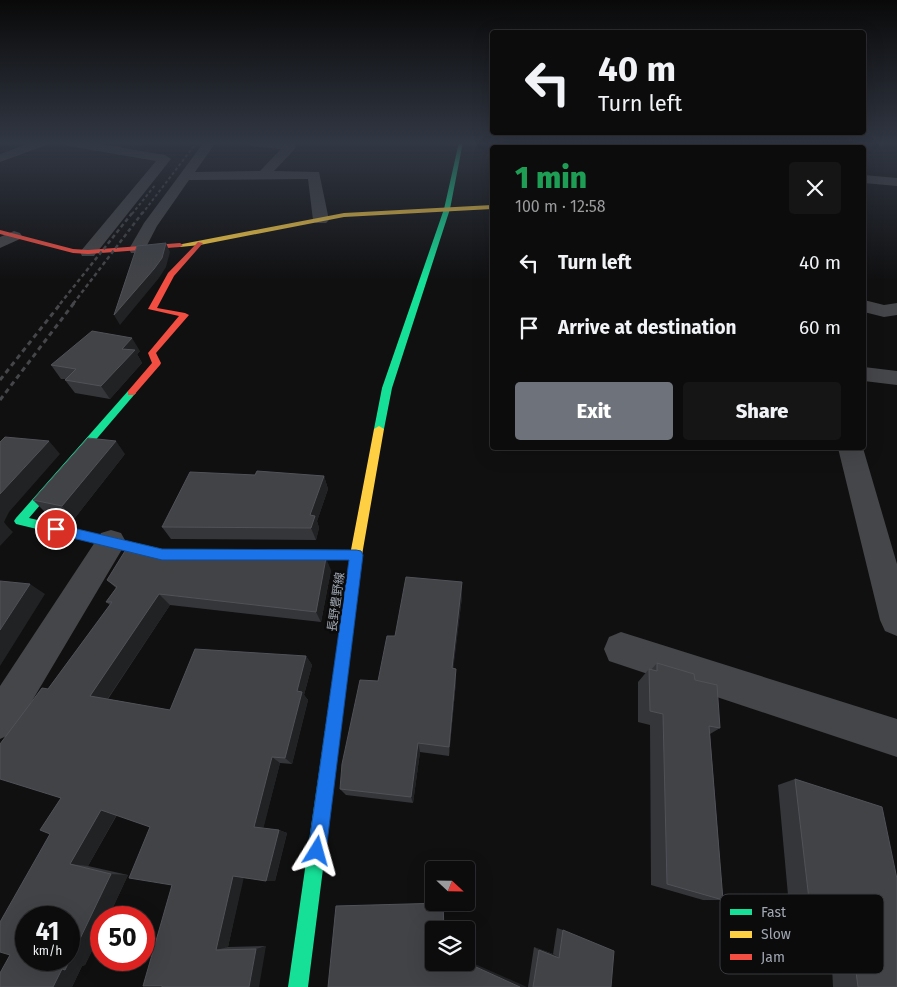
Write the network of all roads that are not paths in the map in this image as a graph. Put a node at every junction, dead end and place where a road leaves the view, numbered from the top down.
1 (142, 188) edge
2 (176, 188) edge
3 (316, 188) edge
4 (451, 188) edge
5 (490, 207) edge
6 (447, 209) junction
7 (321, 220) junction
8 (5, 237) edge
9 (200, 243) junction
10 (138, 249) junction
11 (88, 252) junction
12 (866, 306) edge
13 (897, 309) edge
14 (866, 374) edge
15 (897, 378) edge
16 (851, 450) edge
17 (111, 542) junction
18 (356, 555) junction
19 (889, 557) edge
20 (897, 620) edge
21 (621, 649) dead end
22 (0, 720) edge
23 (897, 738) edge
24 (298, 987) edge

1 - 11 street
2 - 10 street
3 - 7 street
4 - 6 street, 長野豊野線
5 - 6 street
6 - 7 street
6 - 18 street, 長野豊野線
7 - 9 street
8 - 11 street
9 - 10 street
9 - 17 street
10 - 11 street
12 - 13 street
14 - 15 street
16 - 19 street
17 - 18 street
17 - 22 street
18 - 24 street, 長野豊野線
19 - 20 street
21 - 23 street

